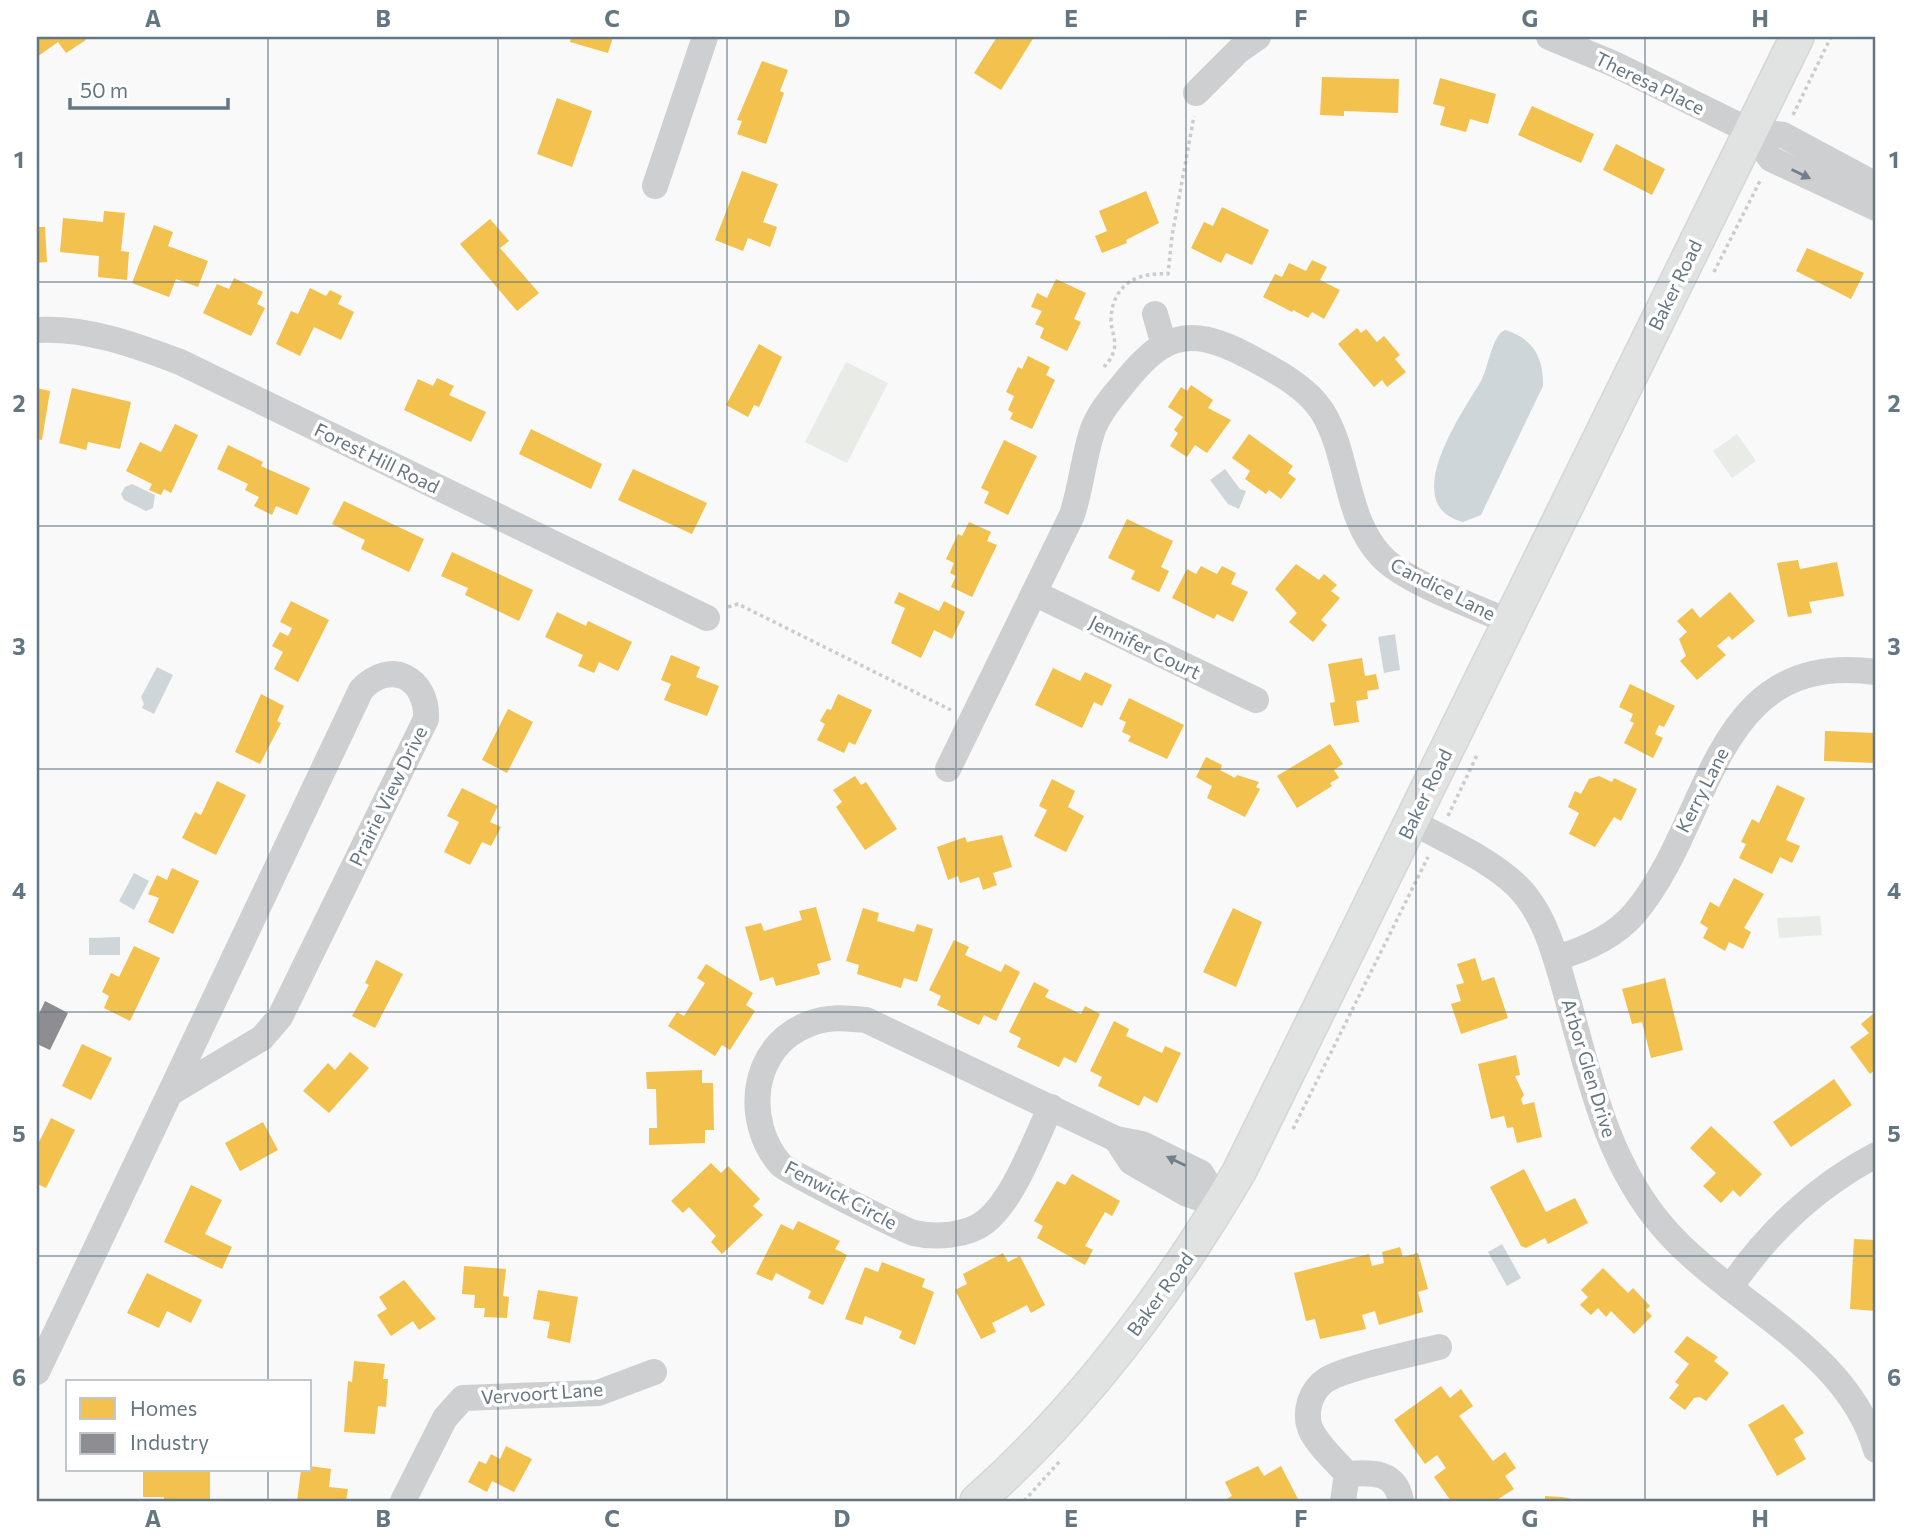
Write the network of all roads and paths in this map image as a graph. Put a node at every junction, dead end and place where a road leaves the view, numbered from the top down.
1 (705, 37) edge
2 (1258, 37) edge
3 (1549, 37) edge
4 (1797, 37) edge
5 (1196, 93) joint
6 (1750, 131) junction
7 (1876, 185) edge
8 (654, 187) dead end
9 (1876, 208) edge
10 (1155, 314) dead end
11 (37, 330) edge
12 (1164, 345) junction
13 (1098, 376) dead end
14 (1034, 593) junction
15 (753, 612) dead end
16 (707, 618) dead end
17 (1510, 622) junction
18 (1876, 672) edge
19 (957, 698) dead end
20 (1256, 700) dead end
21 (948, 769) dead end
22 (1411, 821) junction
23 (1556, 958) junction
24 (170, 1093) junction
25 (1051, 1107) junction
26 (1876, 1156) edge
27 (1220, 1205) junction
28 (1730, 1288) junction
29 (1439, 1347) dead end
30 (37, 1372) edge
31 (654, 1372) dead end
32 (1876, 1450) edge
33 (1347, 1474) junction
34 (986, 1498) edge
35 (403, 1501) edge
36 (1343, 1501) edge
37 (1401, 1501) edge

1 - 8 street
2 - 5 street
3 - 6 street, Theresa Place
4 - 6 main road, Baker Road
5 - 13 path
6 - 7 street
6 -> 9 street
6 - 17 main road, Baker Road
10 - 12 street
11 - 16 street, Forest Hill Road
12 - 14 street, Candice Lane
12 - 17 street, Candice Lane
14 - 20 street, Jennifer Court
14 - 21 street, Candice Lane
15 - 19 path
17 - 22 main road, Baker Road
18 - 23 street, Kerry Lane
22 - 23 street, Arbor Glen Drive
22 - 27 main road, Baker Road
23 - 28 street, Arbor Glen Drive
24 - 24 street, Prairie View Drive
24 - 30 street, Prairie View Drive
25 - 25 street, Fenwick Circle
25 - 27 street, Fenwick Circle
26 - 28 street
27 - 34 main road, Baker Road
28 - 32 street, Arbor Glen Drive
29 - 33 street
31 - 35 street, Vervoort Lane
33 - 36 street
33 - 37 street

